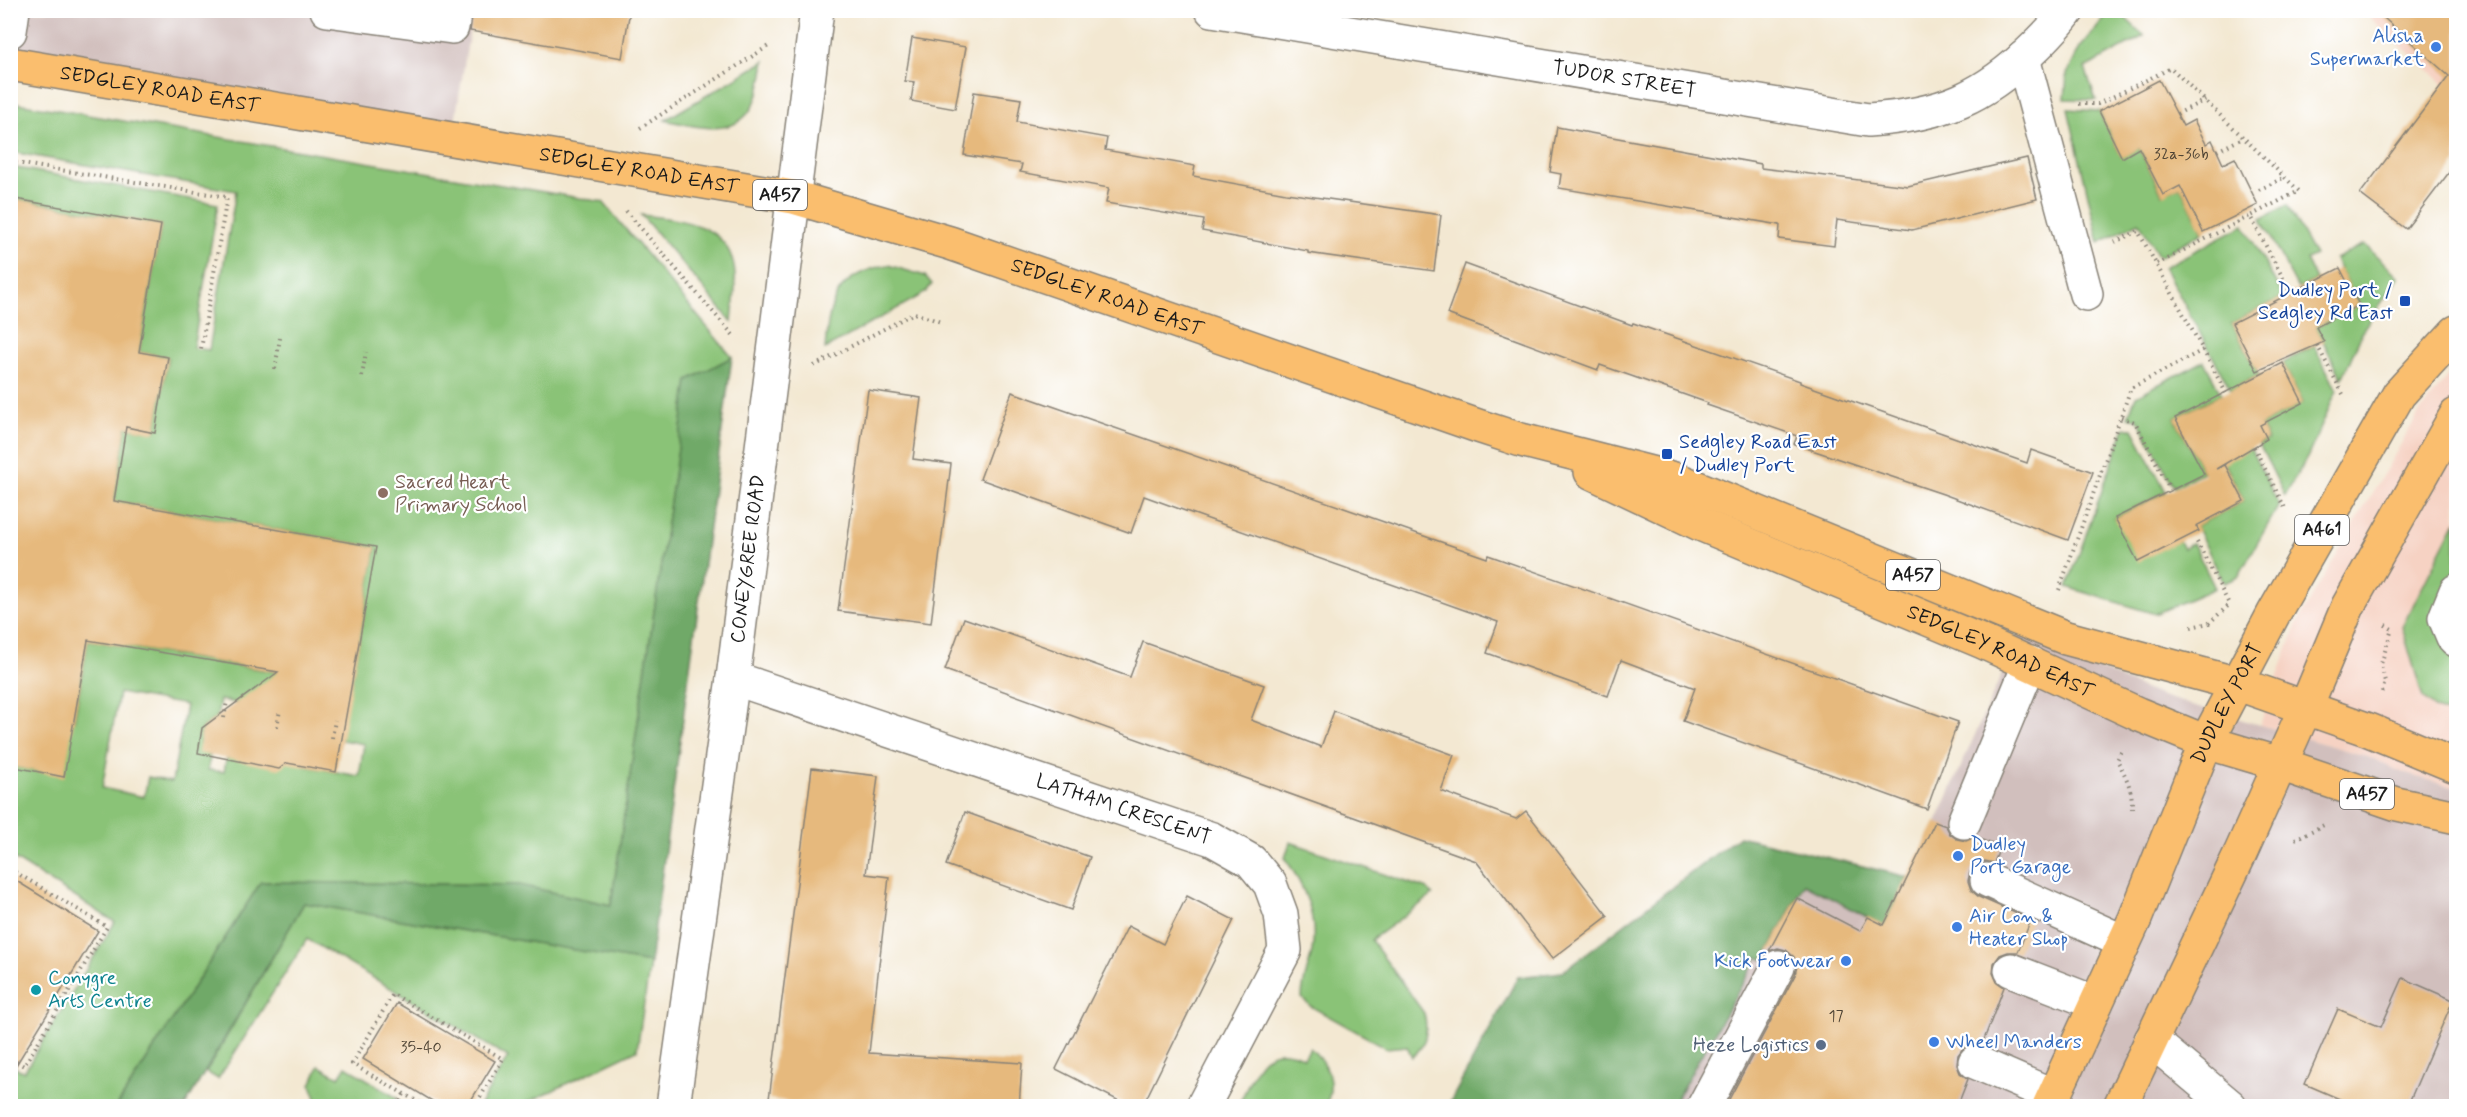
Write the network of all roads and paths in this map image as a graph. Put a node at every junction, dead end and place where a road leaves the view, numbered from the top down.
1 (14, 10) edge
2 (327, 10) edge
3 (455, 10) edge
4 (817, 10) edge
5 (1212, 10) edge
6 (2068, 10) edge
7 (366, 13) edge
8 (10, 31) edge
9 (774, 42) dead end
10 (2024, 58) junction
11 (10, 64) edge
12 (2205, 100) junction
13 (2098, 104) dead end
14 (2177, 114) dead end
15 (639, 128) dead end
16 (2243, 138) junction
17 (2217, 151) dead end
18 (10, 162) edge
19 (2285, 177) junction
20 (2259, 190) dead end
21 (794, 197) junction
22 (621, 205) dead end
23 (2250, 216) junction
24 (2108, 245) dead end
25 (2157, 264) junction
26 (2291, 293) dead end
27 (2086, 294) dead end
28 (941, 322) dead end
29 (2457, 332) edge
30 (280, 338) dead end
31 (739, 343) dead end
32 (2318, 345) dead end
33 (201, 349) dead end
34 (2203, 350) junction
35 (366, 352) dead end
36 (811, 368) dead end
37 (275, 369) dead end
38 (362, 376) dead end
39 (2226, 393) dead end
40 (2344, 396) dead end
41 (2457, 416) edge
42 (2121, 417) junction
43 (1521, 440) junction
44 (2254, 447) dead end
45 (2170, 489) dead end
46 (2286, 511) dead end
47 (2197, 542) dead end
48 (2457, 591) edge
49 (2058, 593) dead end
50 (2229, 604) dead end
51 (2457, 640) edge
52 (2030, 663) junction
53 (733, 678) junction
54 (2238, 684) junction
55 (227, 701) dead end
56 (2305, 709) junction
57 (280, 710) dead end
58 (224, 718) dead end
59 (335, 720) dead end
60 (277, 727) dead end
61 (332, 738) dead end
62 (2206, 742) junction
63 (2280, 764) junction
64 (2457, 766) edge
65 (2457, 817) edge
66 (1964, 822) dead end
67 (10, 869) edge
68 (1987, 880) dead end
69 (2124, 942) junction
70 (2011, 970) dead end
71 (1774, 990) dead end
72 (2096, 1003) junction
73 (2151, 1040) junction
74 (10, 1058) edge
75 (1975, 1062) dead end
76 (404, 1094) junction
77 (1717, 1096) edge
78 (2051, 1101) edge
79 (397, 1107) edge
80 (425, 1107) edge
81 (475, 1107) edge
82 (673, 1107) edge
83 (1203, 1107) edge
84 (2120, 1107) edge
85 (2230, 1107) edge

1 - 8 street
2 - 7 street
3 - 7 street
4 - 21 street, CONEYGREE ROAD
5 - 10 street, TUDOR STREET
6 - 10 street, TUDOR STREET
9 - 15 path
10 - 27 street
11 - 21 main road, SEDGLEY ROAD EAST / A457
12 - 13 path
12 - 14 path
12 - 16 path
16 - 17 path
16 - 19 path
18 - 33 path
19 - 20 path
19 - 23 path
21 - 43 main road, SEDGLEY ROAD EAST / A457
21 - 53 street, CONEYGREE ROAD
22 - 31 path
23 - 25 path
23 - 26 path
24 - 25 path
25 - 34 path
28 - 36 path
29 - 54 main road, DUDLEY PORT / A461
30 - 37 path
32 - 40 path
34 - 39 path
34 - 42 path
35 - 38 path
41 - 56 main road, A461
42 - 45 path
42 - 49 path
43 - 52 main road, SEDGLEY ROAD EAST / A457
43 - 54 main road, SEDGLEY ROAD EAST / A457
44 - 46 path
47 - 50 path
48 - 51 street
52 - 62 main road, SEDGLEY ROAD EAST / A457
52 - 66 street
53 - 82 street, CONEYGREE ROAD
53 - 83 street, LATHAM CRESCENT
54 - 56 main road, SEDGLEY ROAD EAST / A457
54 - 62 main road, DUDLEY PORT / A461
55 - 58 path
56 - 63 main road, A461
56 - 64 main road, SEDGLEY ROAD EAST / A457
57 - 60 path
59 - 61 path
62 - 63 main road, SEDGLEY ROAD EAST / A457
62 - 69 main road, DUDLEY PORT / A461
63 - 65 main road, SEDGLEY ROAD EAST / A457
63 - 73 main road, A461
67 - 74 path
68 - 69 street
69 - 72 main road, DUDLEY PORT / A461
70 - 72 street
71 - 77 street
72 - 78 main road, DUDLEY PORT / A461
73 - 84 main road, A461
73 - 85 street
75 - 78 street
76 - 79 path
76 - 80 path
76 - 81 path

